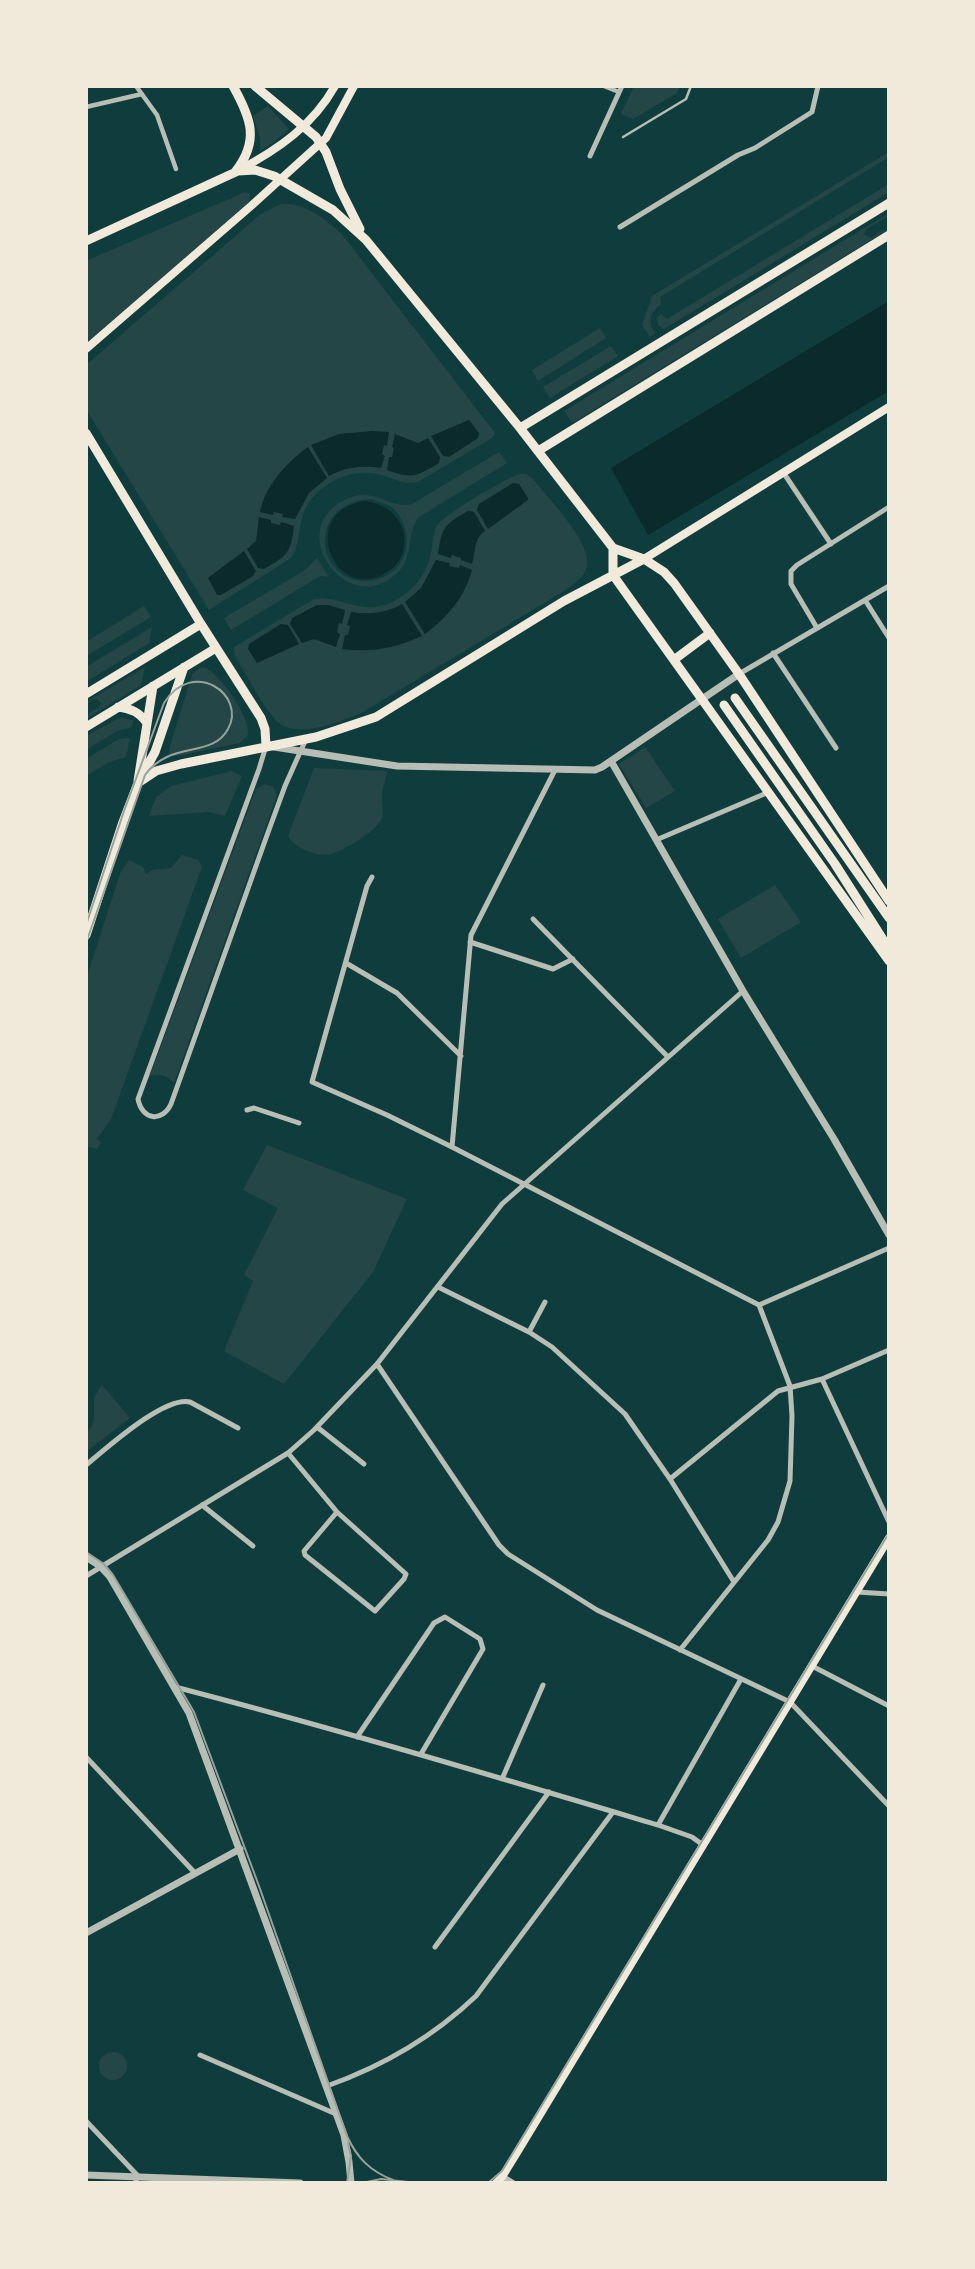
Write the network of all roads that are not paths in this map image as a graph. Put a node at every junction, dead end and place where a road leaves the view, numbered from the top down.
1 (136, 86) edge
2 (233, 86) edge
3 (255, 86) edge
4 (335, 86) edge
5 (354, 86) edge
6 (604, 86) edge
7 (691, 86) edge
8 (818, 86) edge
9 (620, 89) edge
10 (142, 94) junction
11 (86, 107) edge
12 (304, 126) junction
13 (623, 137) dead end
14 (321, 143) junction
15 (590, 156) dead end
16 (176, 169) dead end
17 (236, 172) junction
18 (280, 180) junction
19 (889, 203) edge
20 (620, 228) dead end
21 (889, 235) edge
22 (366, 240) junction
23 (86, 241) edge
24 (86, 349) edge
25 (889, 407) edge
26 (520, 428) junction
27 (86, 433) edge
28 (538, 451) junction
29 (783, 471) junction
30 (889, 507) edge
31 (831, 544) junction
32 (614, 548) junction
33 (644, 559) junction
34 (613, 575) junction
35 (889, 586) edge
36 (865, 600) junction
37 (201, 624) junction
38 (817, 628) junction
39 (710, 633) junction
40 (889, 638) edge
41 (216, 648) junction
42 (773, 653) junction
43 (675, 659) junction
44 (184, 667) junction
45 (739, 674) junction
46 (152, 686) junction
47 (86, 694) edge
48 (703, 698) junction
49 (735, 698) dead end
50 (724, 705) dead end
51 (118, 707) junction
52 (261, 718) junction
53 (147, 723) junction
54 (86, 727) edge
55 (303, 739) junction
56 (266, 746) junction
57 (836, 748) dead end
58 (300, 752) junction
59 (611, 761) junction
60 (555, 770) junction
61 (138, 783) junction
62 (770, 792) junction
63 (656, 840) junction
64 (372, 877) dead end
65 (889, 901) edge
66 (889, 918) edge
67 (88, 919) edge
68 (533, 919) dead end
69 (86, 935) edge
70 (470, 942) junction
71 (889, 949) edge
72 (573, 959) junction
73 (889, 961) edge
74 (346, 963) junction
75 (743, 991) junction
76 (461, 1056) junction
77 (668, 1056) junction
78 (247, 1110) dead end
79 (299, 1122) dead end
80 (452, 1147) junction
81 (524, 1183) junction
82 (889, 1235) edge
83 (889, 1248) edge
84 (438, 1287) junction
85 (545, 1302) dead end
86 (759, 1305) junction
87 (529, 1332) junction
88 (889, 1350) edge
89 (377, 1364) junction
90 (822, 1379) junction
91 (790, 1386) junction
92 (317, 1427) junction
93 (238, 1428) dead end
94 (288, 1453) junction
95 (364, 1464) dead end
96 (86, 1465) edge
97 (670, 1479) junction
98 (202, 1504) junction
99 (337, 1512) junction
100 (889, 1522) edge
101 (889, 1538) edge
102 (253, 1546) dead end
103 (86, 1557) edge
104 (100, 1566) junction
105 (86, 1576) edge
106 (734, 1582) junction
107 (857, 1592) junction
108 (889, 1594) edge
109 (680, 1650) junction
110 (812, 1666) junction
111 (741, 1678) junction
112 (543, 1685) dead end
113 (175, 1687) junction
114 (790, 1702) junction
115 (889, 1706) edge
116 (357, 1737) junction
117 (421, 1754) junction
118 (86, 1757) edge
119 (502, 1779) junction
120 (549, 1793) junction
121 (889, 1806) edge
122 (614, 1812) junction
123 (658, 1825) junction
124 (703, 1845) junction
125 (240, 1849) junction
126 (195, 1873) junction
127 (86, 1933) edge
128 (435, 1947) dead end
129 (200, 2056) dead end
130 (327, 2086) junction
131 (336, 2114) junction
132 (86, 2121) edge
133 (86, 2175) edge
134 (136, 2180) edge
135 (500, 2181) edge
136 (300, 2183) edge
137 (351, 2183) edge
138 (512, 2183) edge

1 - 10 street
2 - 17 main road
3 - 12 main road
4 - 12 main road
5 - 14 main road
6 - 9 street
7 - 13 lane
8 - 20 street
9 - 15 street
10 - 11 street
10 - 16 street
12 - 14 main road
12 - 17 main road
14 - 18 main road
14 - 22 main road
17 - 18 main road
17 - 23 main road
18 - 22 main road
18 - 24 main road
19 - 26 main road
21 - 28 main road
22 - 26 main road
25 - 29 main road
26 - 28 main road
27 - 37 main road
28 - 32 main road
29 - 31 street
29 - 33 main road
30 - 31 street
31 - 38 street
32 - 33 main road
32 - 34 main road
33 - 34 main road
33 - 39 main road
34 - 43 main road
34 - 55 main road
35 - 36 street
36 - 38 street
36 - 40 street
37 - 41 main road
37 - 47 main road
38 - 42 street
39 - 43 main road
39 - 45 main road
41 - 44 main road
41 - 52 main road
42 - 45 street
42 - 57 street
43 - 48 main road
44 - 46 main road
44 - 61 main road
45 - 48 street
45 - 65 main road
46 - 51 main road
46 - 53 main road
48 - 59 street
48 - 62 main road
49 - 66 main road
50 - 71 main road
51 - 53 main road
51 - 54 main road
52 - 55 main road
52 - 56 main road
53 - 61 main road
55 - 56 main road
55 - 58 street
56 - 58 street
56 - 58 street
56 - 61 main road
58 - 60 street
59 - 60 street
59 - 63 street
60 - 70 street
61 - 67 main road
62 - 63 street
62 - 73 main road
63 - 75 street
64 - 74 street
67 - 69 main road
68 - 72 street
70 - 72 street
70 - 76 street
72 - 77 street
74 - 76 street
74 - 80 street
75 - 77 street
75 - 82 street
76 - 80 street
77 - 81 street
78 - 79 street
80 - 81 street
81 - 84 street
81 - 86 street
83 - 86 street
84 - 87 street
84 - 89 street
85 - 87 street
86 - 91 street
87 - 97 street
88 - 90 street
89 - 92 street
89 - 109 street
90 - 91 street
90 - 100 street
91 - 97 street
91 - 106 street
92 - 94 street
92 - 95 street
93 - 96 street
94 - 98 street
94 - 99 street
97 - 106 street
98 - 102 street
98 - 104 street
99 - 99 street
101 - 107 main road
103 - 104 street
104 - 105 street
104 - 113 street
106 - 109 street
107 - 108 street
107 - 110 main road
109 - 111 street
110 - 114 main road
110 - 115 street
111 - 114 street
111 - 123 street
112 - 119 street
113 - 116 street
113 - 125 street
114 - 121 street
114 - 124 main road
116 - 117 street
116 - 117 street
117 - 119 street
118 - 126 street
119 - 120 street
120 - 122 street
120 - 128 street
122 - 123 street
122 - 130 street
123 - 124 street
124 - 135 main road
125 - 126 street
125 - 130 street
126 - 127 street
129 - 131 street
130 - 131 street
131 - 137 street
132 - 134 street
133 - 134 street
134 - 136 street
135 - 138 street

